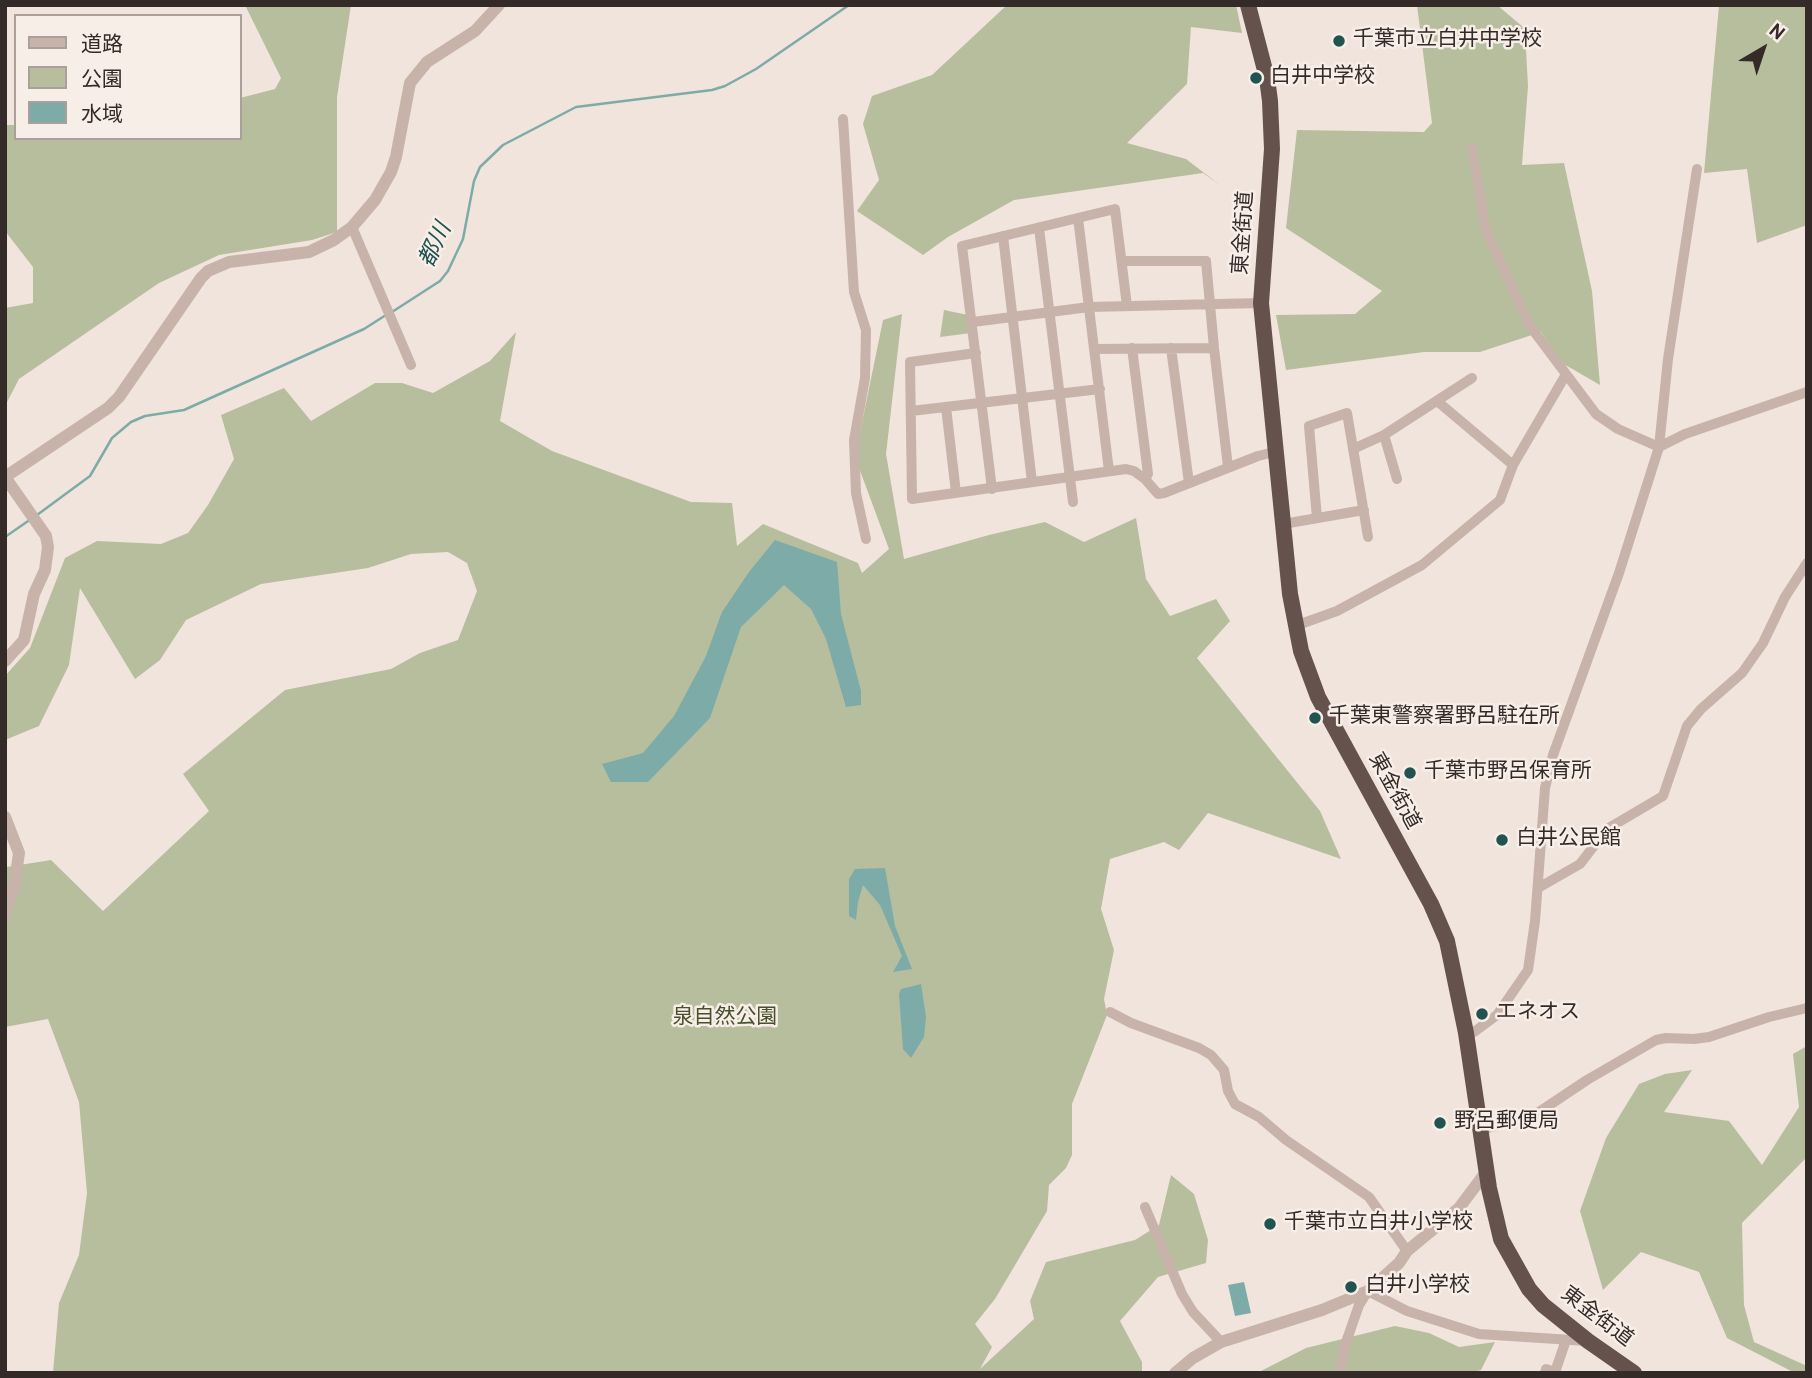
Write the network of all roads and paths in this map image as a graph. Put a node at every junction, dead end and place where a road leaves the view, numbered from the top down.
1 (499, 5) edge
2 (1248, 5) edge
3 (843, 119) dead end
4 (1472, 147) dead end
5 (1697, 169) dead end
6 (1078, 218) junction
7 (352, 226) junction
8 (1039, 228) junction
9 (1003, 236) junction
10 (1122, 261) junction
11 (1261, 303) junction
12 (1209, 304) junction
13 (1127, 306) junction
14 (1089, 307) junction
15 (1050, 312) junction
16 (1013, 317) junction
17 (973, 322) junction
18 (1132, 348) junction
19 (1171, 348) junction
20 (1214, 348) junction
21 (1096, 349) junction
22 (976, 353) junction
23 (411, 365) dead end
24 (1566, 376) junction
25 (1472, 378) dead end
26 (1100, 389) junction
27 (1807, 392) edge
28 (1060, 394) junction
29 (1023, 398) junction
30 (1437, 401) junction
31 (982, 403) junction
32 (946, 407) junction
33 (911, 411) junction
34 (1384, 435) junction
35 (1659, 447) junction
36 (1353, 449) junction
37 (1274, 452) junction
38 (1513, 465) junction
39 (1228, 467) junction
40 (1109, 471) junction
41 (1069, 476) junction
42 (5, 477) edge
43 (1145, 479) junction
44 (1396, 479) dead end
45 (1032, 482) junction
46 (1189, 483) junction
47 (992, 489) junction
48 (956, 493) junction
49 (1073, 502) dead end
50 (1364, 510) junction
51 (1317, 519) junction
52 (1283, 524) junction
53 (1368, 537) dead end
54 (866, 539) dead end
55 (1807, 564) edge
56 (1295, 626) junction
57 (5, 661) edge
58 (5, 817) edge
59 (1538, 888) junction
60 (5, 914) edge
61 (1807, 1008) edge
62 (1110, 1012) dead end
63 (1466, 1033) junction
64 (1481, 1130) junction
65 (1486, 1171) junction
66 (1145, 1207) dead end
67 (1407, 1251) junction
68 (1368, 1291) junction
69 (1566, 1340) junction
70 (1588, 1341) junction
71 (1221, 1342) junction
72 (1175, 1373) edge
73 (1341, 1373) edge
74 (1545, 1373) edge
75 (1634, 1373) edge

1 - 7 street
2 - 11 highway, 東金街道
3 - 54 street
4 - 24 street
5 - 35 street
6 - 8 street
6 - 10 street
6 - 14 street
7 - 23 street
7 - 42 street
8 - 9 street
8 - 15 street
9 - 16 street
9 - 17 street
10 - 12 street
10 - 13 street
11 - 12 street
11 - 37 highway, 東金街道
12 - 13 street
12 - 20 street
13 - 14 street
14 - 15 street
14 - 21 street
15 - 16 street
15 - 28 street
16 - 17 street
16 - 29 street
17 - 22 street
18 - 19 street
18 - 21 street
18 - 43 street
19 - 20 street
19 - 46 street
20 - 39 street
21 - 26 street
22 - 31 street
22 - 33 street
24 - 35 street
24 - 38 street
25 - 30 street
26 - 28 street
26 - 40 street
27 - 35 street
28 - 29 street
28 - 41 street
29 - 31 street
29 - 45 street
30 - 34 street
30 - 38 street
31 - 32 street
31 - 47 street
32 - 33 street
32 - 48 street
33 - 48 street
34 - 36 street
34 - 44 street
35 - 59 street
36 - 50 street
36 - 51 street
37 - 39 street
37 - 52 highway, 東金街道
38 - 56 street
39 - 46 street
40 - 41 street
40 - 43 street
41 - 45 street
41 - 49 street
42 - 57 street
43 - 46 street
45 - 47 street
47 - 48 street
50 - 51 street
50 - 53 street
51 - 52 street
52 - 56 highway, 東金街道
55 - 59 street
56 - 63 highway, 東金街道
58 - 60 street
59 - 63 street
61 - 64 street
62 - 67 street
63 - 64 highway, 東金街道
64 - 65 highway, 東金街道
65 - 67 street
65 - 70 highway, 東金街道
66 - 71 street
67 - 68 street
68 - 69 street
68 - 71 street
68 - 73 street
69 - 70 street
69 - 74 street
70 - 75 highway, 東金街道
71 - 72 street

